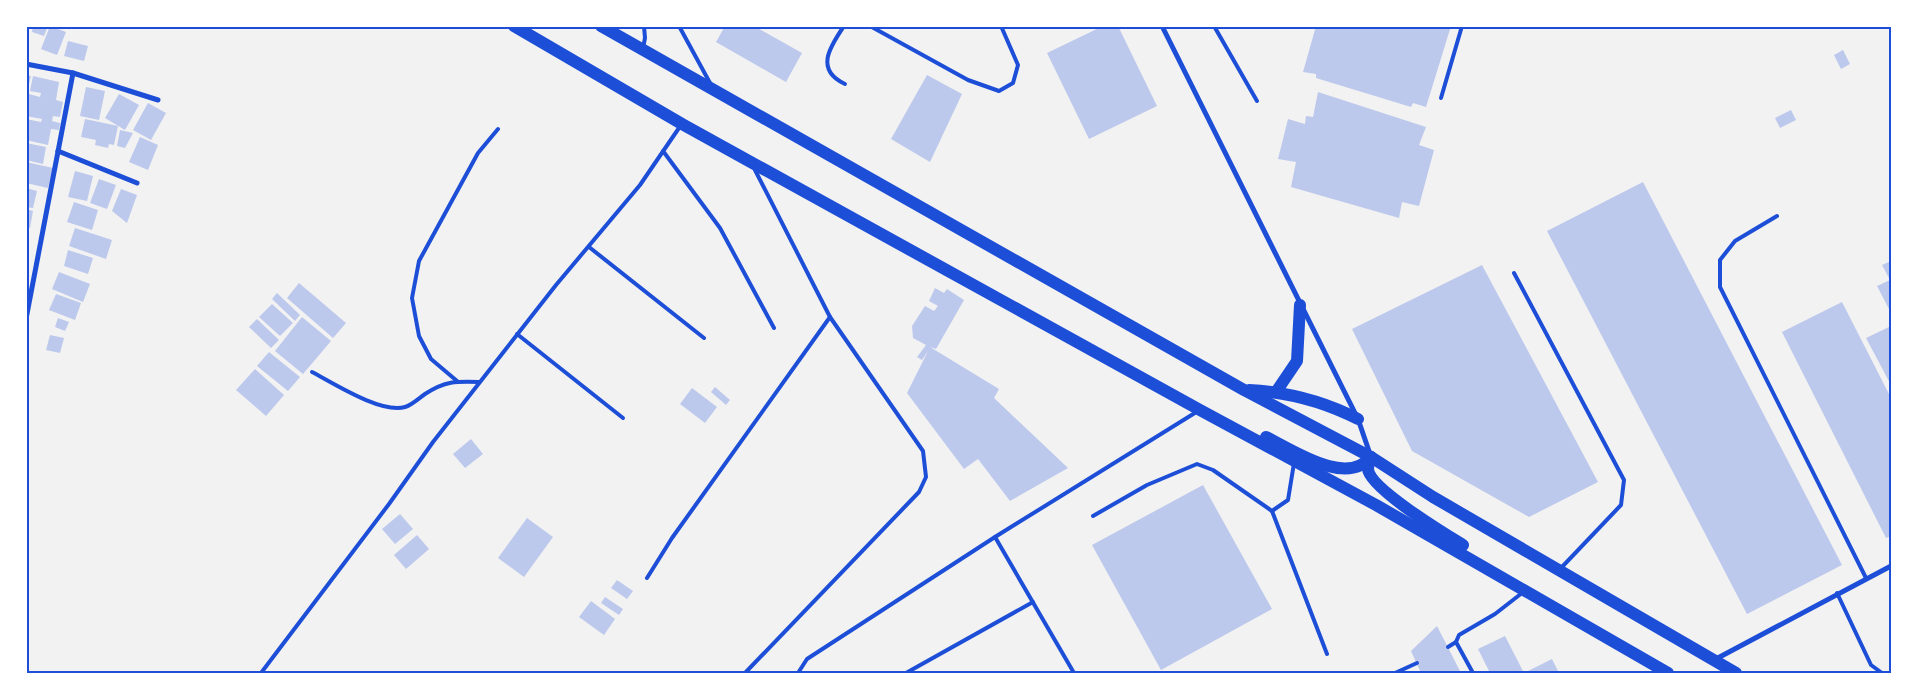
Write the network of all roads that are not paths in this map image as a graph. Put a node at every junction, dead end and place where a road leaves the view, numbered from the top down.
1 (514, 26) edge
2 (601, 26) edge
3 (644, 26) edge
4 (678, 26) edge
5 (844, 26) edge
6 (870, 26) edge
7 (1001, 26) edge
8 (1162, 26) edge
9 (1214, 26) edge
10 (1462, 26) edge
11 (642, 50) junction
12 (26, 64) edge
13 (73, 72) junction
14 (845, 84) dead end
15 (714, 91) junction
16 (1441, 98) dead end
17 (158, 100) dead end
18 (1257, 101) dead end
19 (682, 124) junction
20 (498, 130) dead end
21 (58, 151) junction
22 (663, 151) junction
23 (750, 159) junction
24 (137, 183) dead end
25 (1777, 216) dead end
26 (588, 247) junction
27 (1514, 272) dead end
28 (1300, 305) junction
29 (830, 317) junction
30 (26, 319) edge
31 (774, 328) dead end
32 (517, 334) junction
33 (704, 338) dead end
34 (312, 372) dead end
35 (457, 381) junction
36 (480, 382) junction
37 (1244, 390) junction
38 (1276, 392) junction
39 (1200, 410) junction
40 (623, 418) dead end
41 (1358, 420) junction
42 (1296, 457) junction
43 (1371, 457) junction
44 (1272, 511) junction
45 (1093, 516) dead end
46 (995, 537) junction
47 (1482, 566) junction
48 (1891, 566) edge
49 (1560, 570) junction
50 (647, 578) dead end
51 (1866, 578) junction
52 (1524, 590) junction
53 (1836, 593) junction
54 (1033, 602) junction
55 (1456, 642) junction
56 (1448, 647) dead end
57 (1327, 654) dead end
58 (1714, 660) junction
59 (1417, 663) dead end
60 (261, 673) edge
61 (745, 673) edge
62 (798, 673) edge
63 (906, 673) edge
64 (1074, 673) edge
65 (1359, 673) edge
66 (1369, 673) edge
67 (1395, 673) edge
68 (1472, 673) edge
69 (1668, 673) edge
70 (1736, 673) edge
71 (1882, 673) edge

1 - 19 main road
2 - 11 main road
3 - 11 lane
4 - 15 lane
5 - 14 lane
6 - 7 lane
8 - 28 street
9 - 18 lane
10 - 16 lane
11 - 15 main road
12 - 13 street
13 - 17 street
13 - 21 street
15 - 37 main road
19 - 22 lane
19 - 23 main road
20 - 35 lane
21 - 24 street
21 - 30 street
22 - 26 lane
22 - 31 lane
23 - 29 lane
23 - 39 main road
25 - 51 lane
26 - 32 lane
26 - 33 lane
27 - 49 lane
28 - 38 main road
28 - 41 street
29 - 50 lane
29 - 61 lane
32 - 36 lane
32 - 40 lane
34 - 35 lane
35 - 36 lane
36 - 60 lane
37 - 38 main road
37 - 43 main road
38 - 41 main road
39 - 42 main road
39 - 46 lane
41 - 43 street
42 - 43 main road
42 - 44 lane
42 - 47 main road
43 - 47 main road
43 - 49 main road
44 - 45 lane
44 - 57 lane
46 - 54 lane
46 - 62 lane
47 - 52 main road
48 - 51 street
49 - 58 main road
51 - 53 street
52 - 55 lane
52 - 69 main road
53 - 58 street
53 - 71 lane
54 - 63 lane
54 - 64 lane
55 - 56 lane
55 - 68 lane
58 - 70 main road
59 - 67 lane
65 - 66 lane

